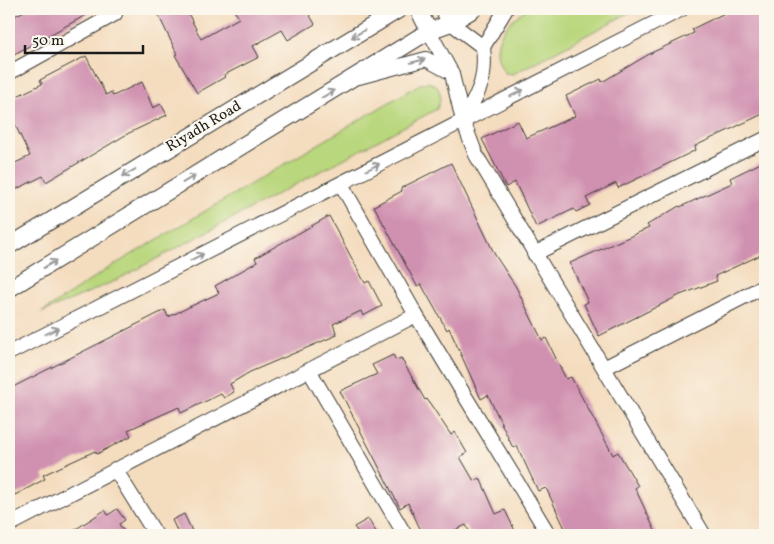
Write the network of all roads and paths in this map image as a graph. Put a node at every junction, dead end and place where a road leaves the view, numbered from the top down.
1 (400, 9) edge
2 (418, 9) edge
3 (474, 9) edge
4 (506, 9) edge
5 (682, 9) edge
6 (117, 10) edge
7 (447, 16) edge
8 (429, 32) junction
9 (484, 48) junction
10 (9, 73) edge
11 (452, 74) junction
12 (354, 78) junction
13 (458, 98) junction
14 (470, 107) junction
15 (463, 121) junction
16 (765, 139) edge
17 (341, 184) junction
18 (9, 246) edge
19 (534, 254) junction
20 (765, 286) edge
21 (9, 289) edge
22 (416, 315) junction
23 (9, 354) edge
24 (604, 368) junction
25 (309, 370) junction
26 (115, 470) junction
27 (9, 526) edge
28 (156, 535) edge
29 (404, 535) edge
30 (549, 535) edge
31 (704, 535) edge

1 -> 18 street, Riyadh Road
2 - 8 street
3 - 7 street
4 - 9 street
15 -> 5 street
6 - 10 street
7 - 8 street
7 - 9 street
8 - 11 street
8 - 12 street
9 - 14 street
12 -> 11 street
11 - 13 street
21 -> 12 street
13 - 14 street
13 - 15 street
14 - 15 street
17 -> 15 street
15 - 19 street
16 - 19 street
17 - 22 street
23 -> 17 street
19 - 24 street
20 - 24 street
22 - 25 street
22 - 30 street
24 - 31 street
25 - 26 street
25 - 29 street
26 - 27 street
26 - 28 street

